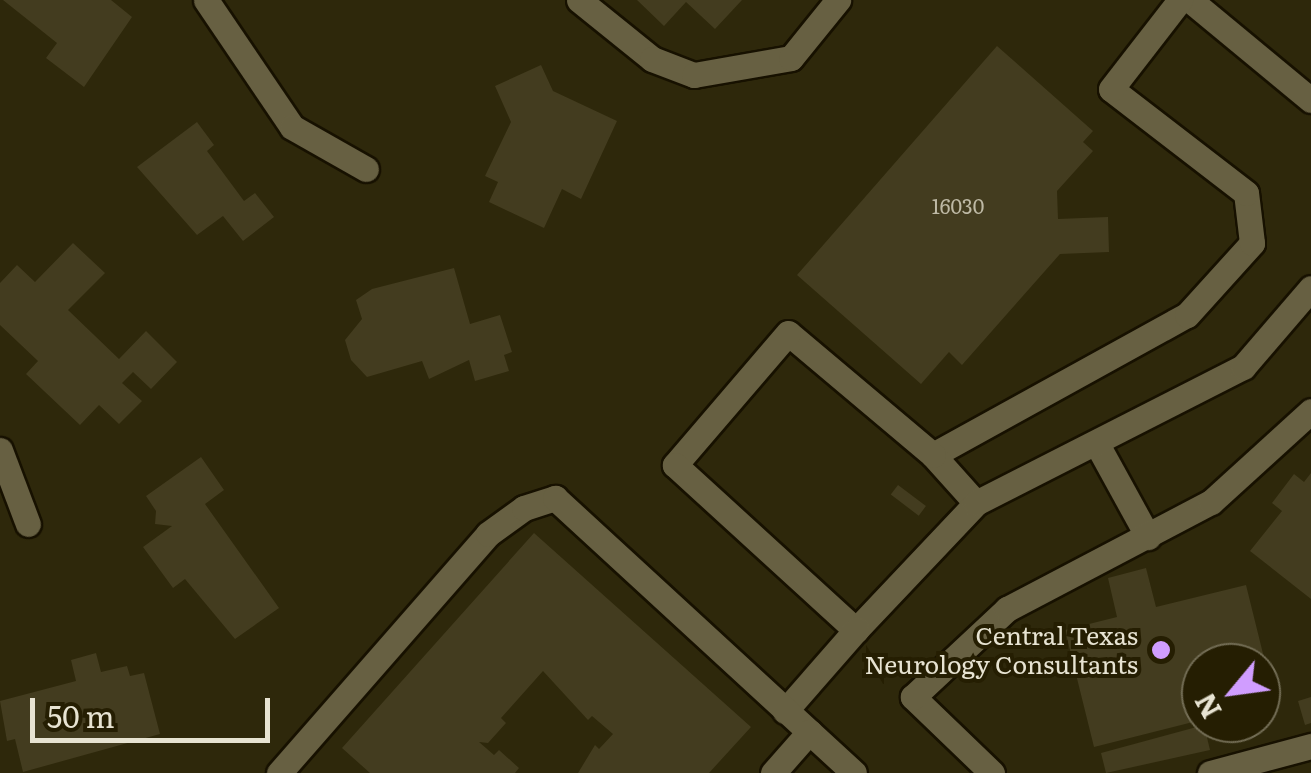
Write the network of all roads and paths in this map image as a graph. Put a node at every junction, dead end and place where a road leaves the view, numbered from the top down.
1 (206, 0) edge
2 (579, 0) edge
3 (838, 0) edge
4 (1180, 0) edge
5 (1190, 0) edge
6 (1311, 100) edge
7 (366, 169) dead end
8 (1311, 288) edge
9 (1311, 411) edge
10 (1098, 446) junction
11 (0, 450) edge
12 (933, 455) junction
13 (976, 503) junction
14 (28, 524) dead end
15 (1148, 537) junction
16 (856, 630) junction
17 (785, 712) junction
18 (809, 732) junction
19 (1311, 746) edge
20 (279, 773) edge
21 (773, 773) edge
22 (854, 773) edge
23 (992, 773) edge
24 (1210, 773) edge

1 - 7 street
2 - 3 street
4 - 12 street
5 - 6 street
8 - 10 street
9 - 15 street
10 - 13 street
10 - 15 street
11 - 14 street
12 - 13 street
12 - 16 street
13 - 16 street
15 - 23 street
16 - 17 street
17 - 18 street
17 - 20 street
18 - 21 street
18 - 22 street
19 - 24 street

